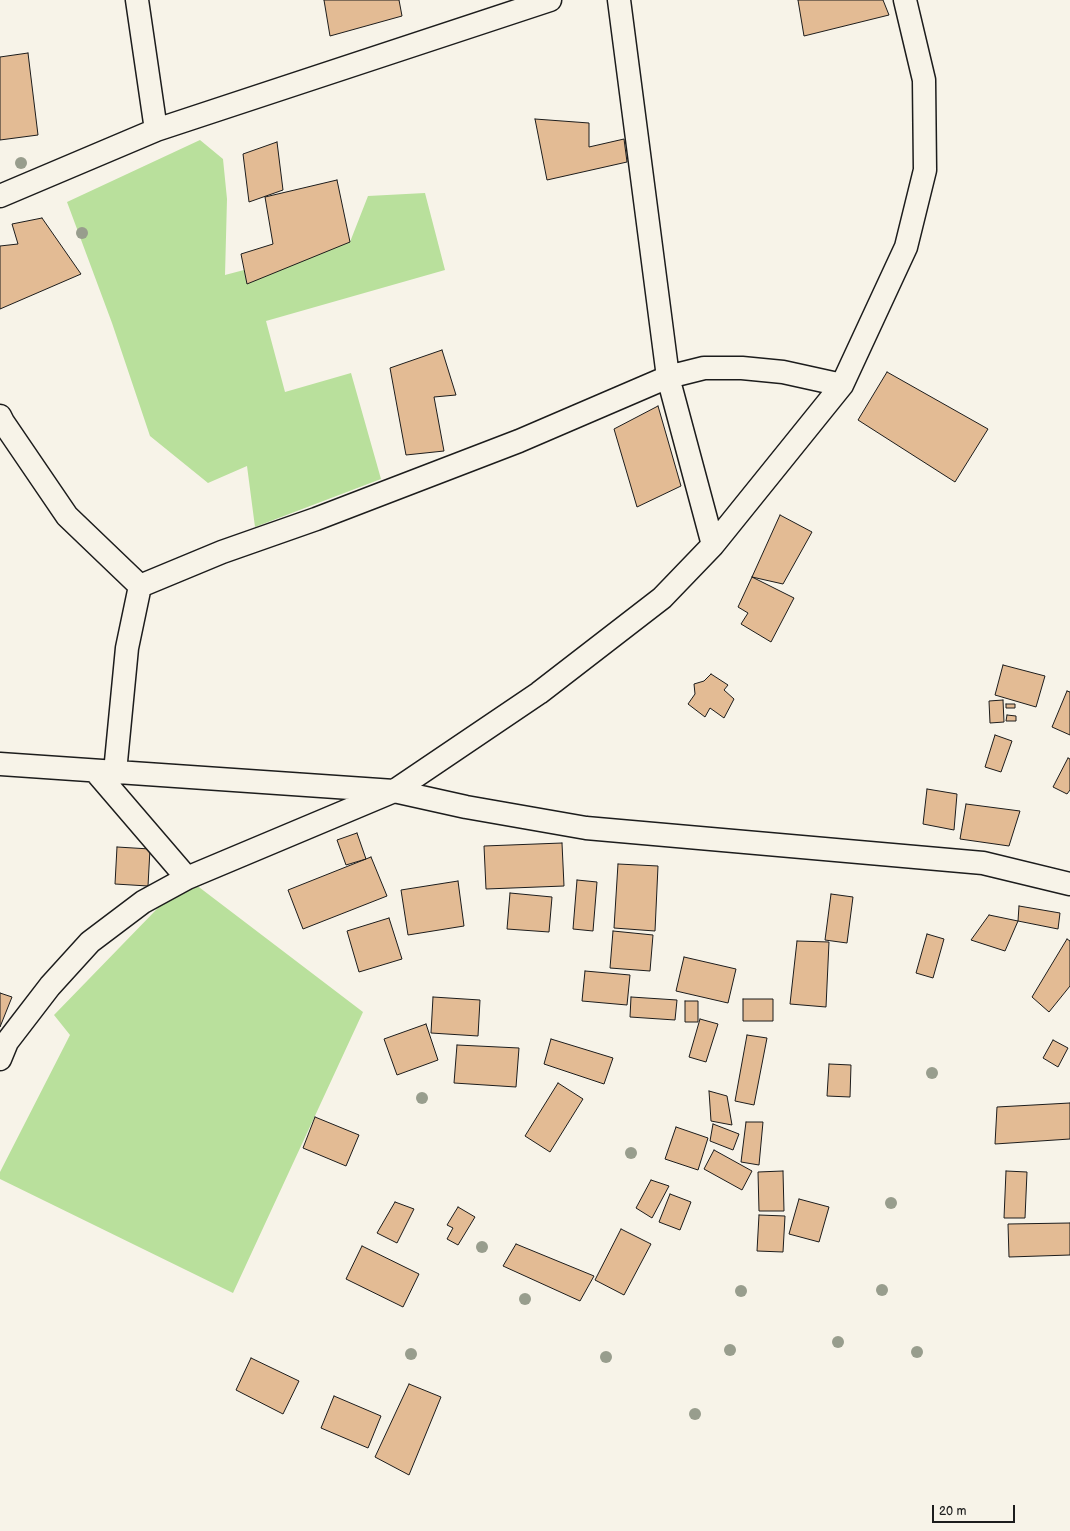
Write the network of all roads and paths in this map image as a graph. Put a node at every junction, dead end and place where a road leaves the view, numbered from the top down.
1 (137, 0) edge
2 (550, 0) edge
3 (620, 0) edge
4 (905, 0) edge
5 (156, 130) junction
6 (0, 196) edge
7 (668, 377) junction
8 (842, 385) junction
9 (0, 416) edge
10 (713, 544) junction
11 (140, 586) junction
12 (0, 764) edge
13 (106, 772) junction
14 (394, 791) junction
15 (187, 878) junction
16 (1070, 884) edge
17 (0, 1059) edge

1 - 5 street
2 - 5 street
3 - 7 street
4 - 8 street
5 - 6 street
7 - 8 street
7 - 10 street
7 - 11 street
8 - 10 street
9 - 11 street
10 - 14 street
11 - 13 street
12 - 13 street
13 - 14 street
13 - 15 street
14 - 15 street
14 - 16 street
15 - 17 street

